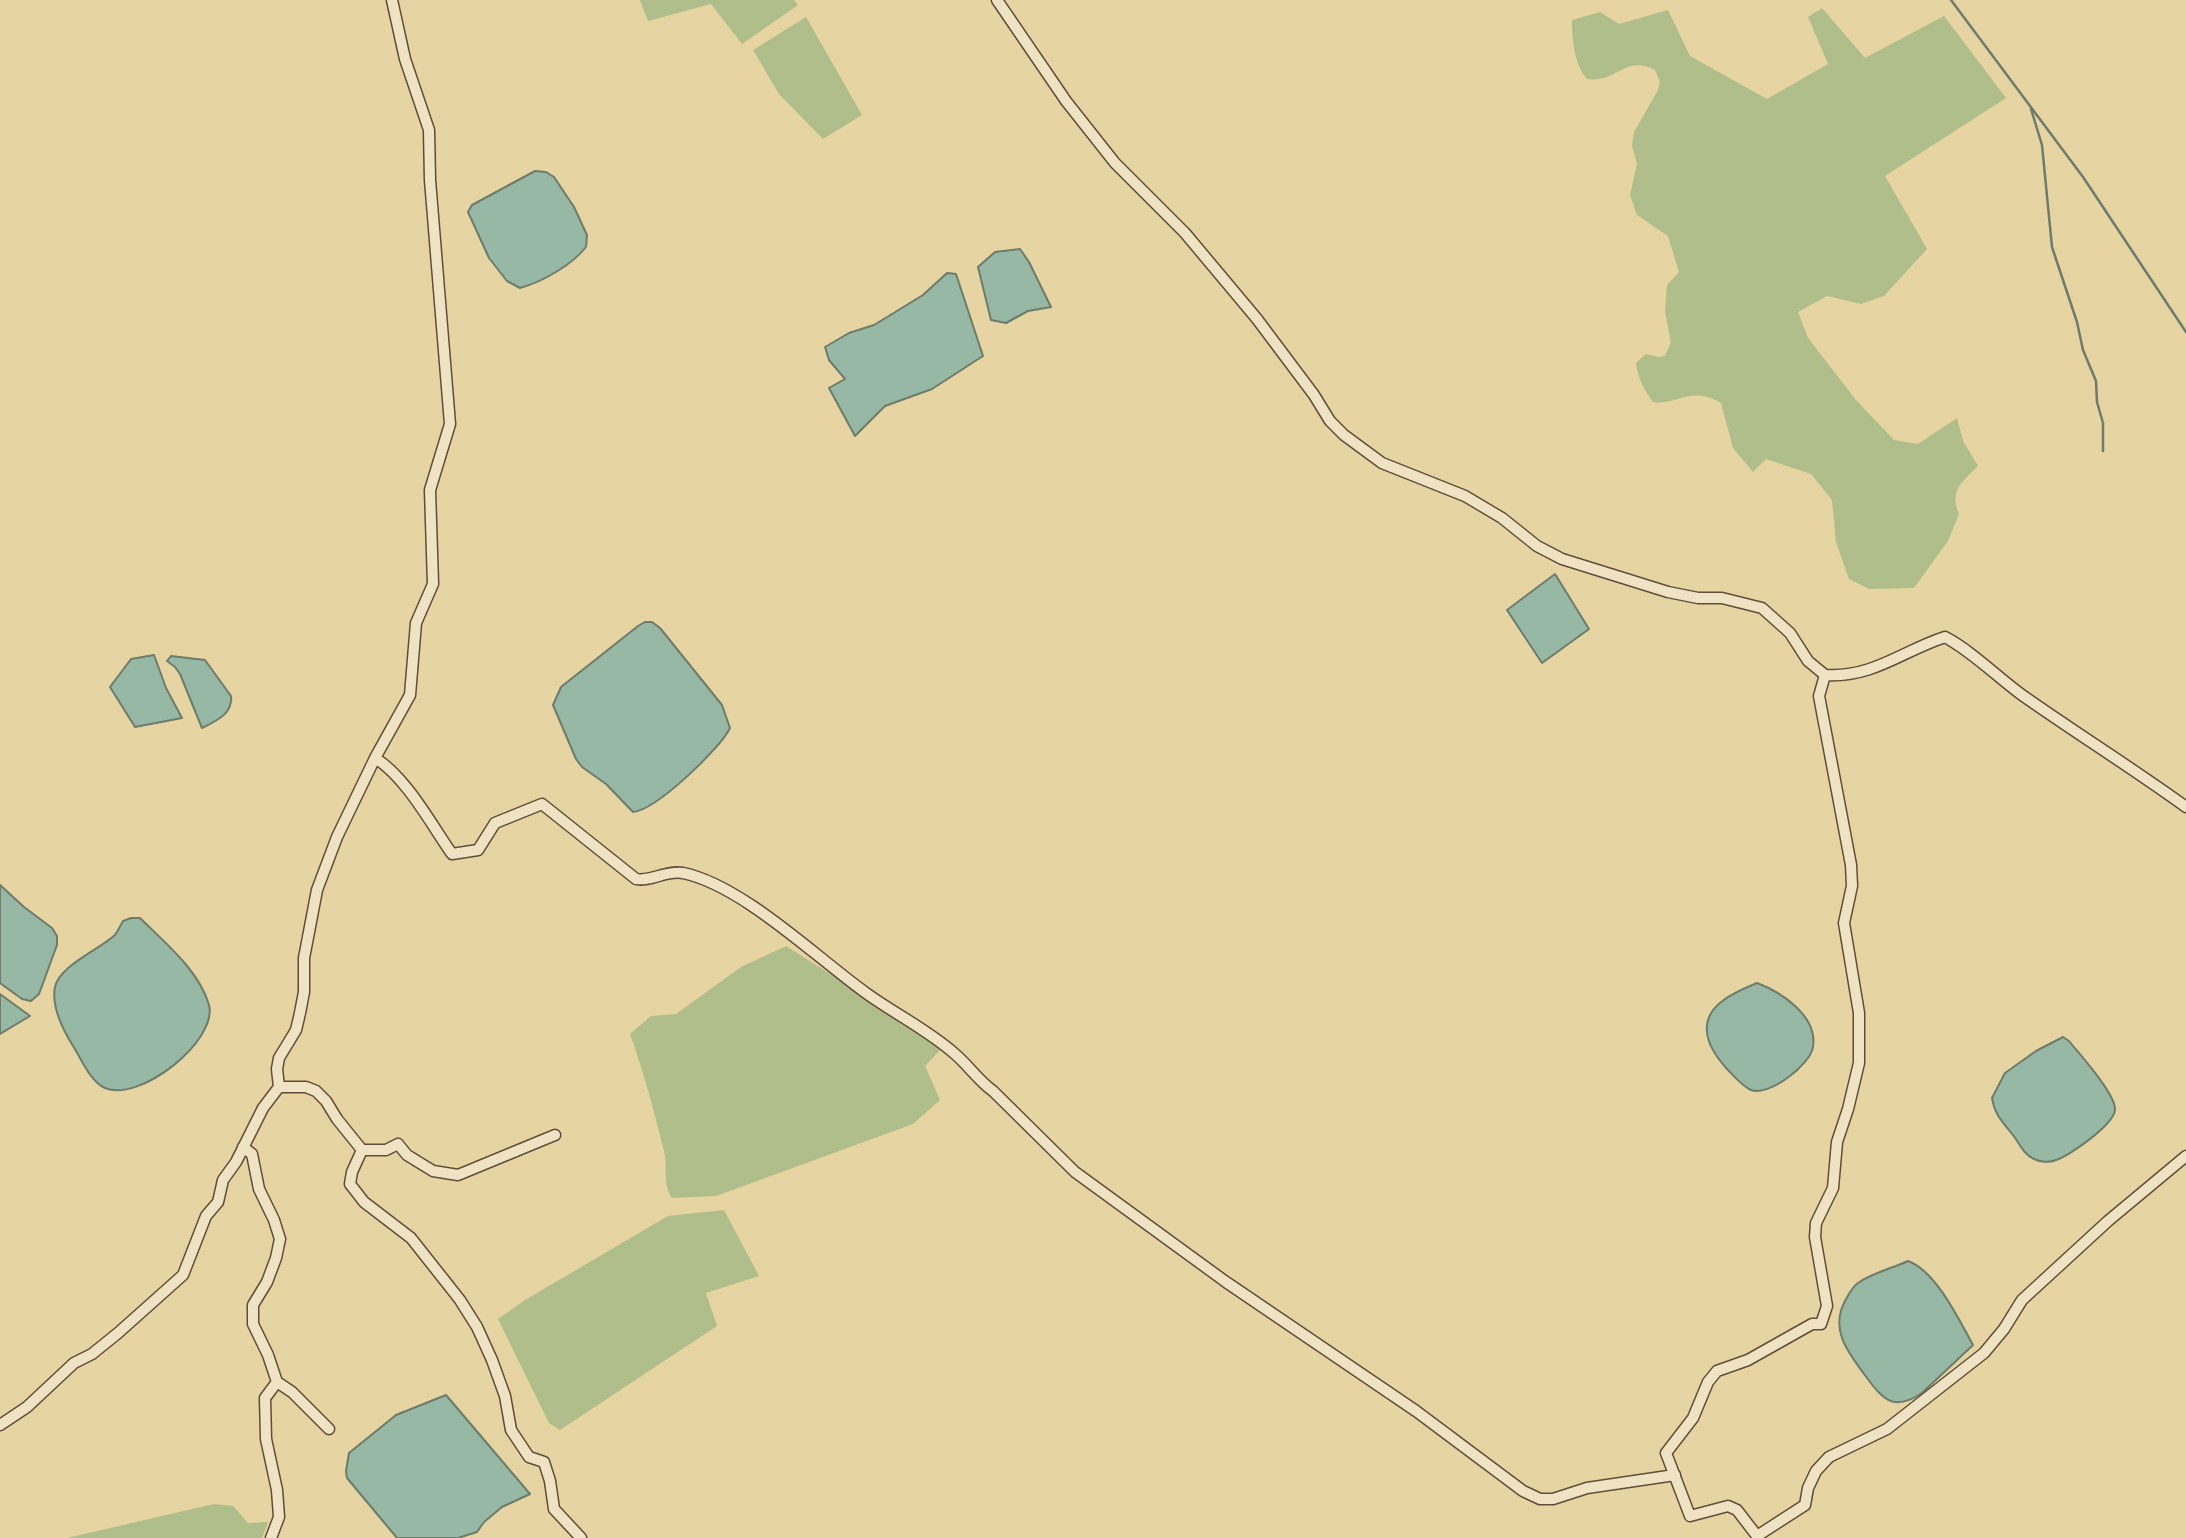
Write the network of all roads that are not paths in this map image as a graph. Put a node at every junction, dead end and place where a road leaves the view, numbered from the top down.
1 (392, 0) edge
2 (997, 0) edge
3 (1825, 675) junction
4 (375, 758) junction
5 (2186, 807) edge
6 (279, 1087) junction
7 (555, 1135) dead end
8 (243, 1147) junction
9 (362, 1150) junction
10 (2186, 1156) edge
11 (277, 1382) junction
12 (0, 1425) edge
13 (329, 1429) dead end
14 (1675, 1475) junction
15 (1758, 1537) edge
16 (271, 1538) edge
17 (581, 1538) edge

1 - 4 street
2 - 3 street
3 - 5 street
3 - 14 street
4 - 6 street
4 - 14 street
6 - 8 street
6 - 9 street
7 - 9 street
8 - 11 street
8 - 12 street
9 - 17 street
10 - 15 street
11 - 13 street
11 - 16 street
14 - 15 street

